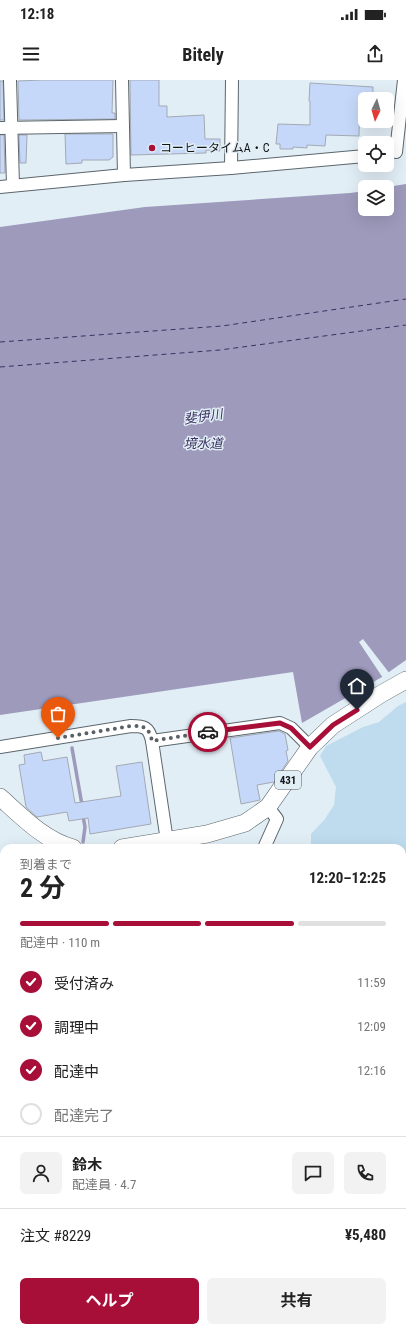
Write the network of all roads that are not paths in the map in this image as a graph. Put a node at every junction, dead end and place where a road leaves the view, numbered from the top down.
1 (10, 80) edge
2 (122, 80) edge
3 (232, 80) edge
4 (404, 80) edge
5 (123, 126) junction
6 (6, 127) edge
7 (396, 152) edge
8 (358, 157) edge
9 (231, 168) junction
10 (124, 175) junction
11 (13, 185) junction
12 (0, 187) edge
13 (406, 680) edge
14 (152, 741) junction
15 (0, 747) edge
16 (310, 747) junction
17 (0, 797) edge
18 (268, 807) junction
19 (59, 844) edge
20 (167, 844) edge
21 (171, 844) edge
22 (266, 844) edge

1 - 6 street
2 - 5 street
3 - 9 street
4 - 7 street
5 - 6 street
5 - 10 street
6 - 11 street
8 - 9 street
9 - 10 street
10 - 11 street
11 - 12 street
13 - 16 highway, 431
14 - 15 street
14 - 16 street
14 - 20 street
16 - 18 highway, 431
17 - 19 highway
18 - 21 highway, 431
18 - 22 street

